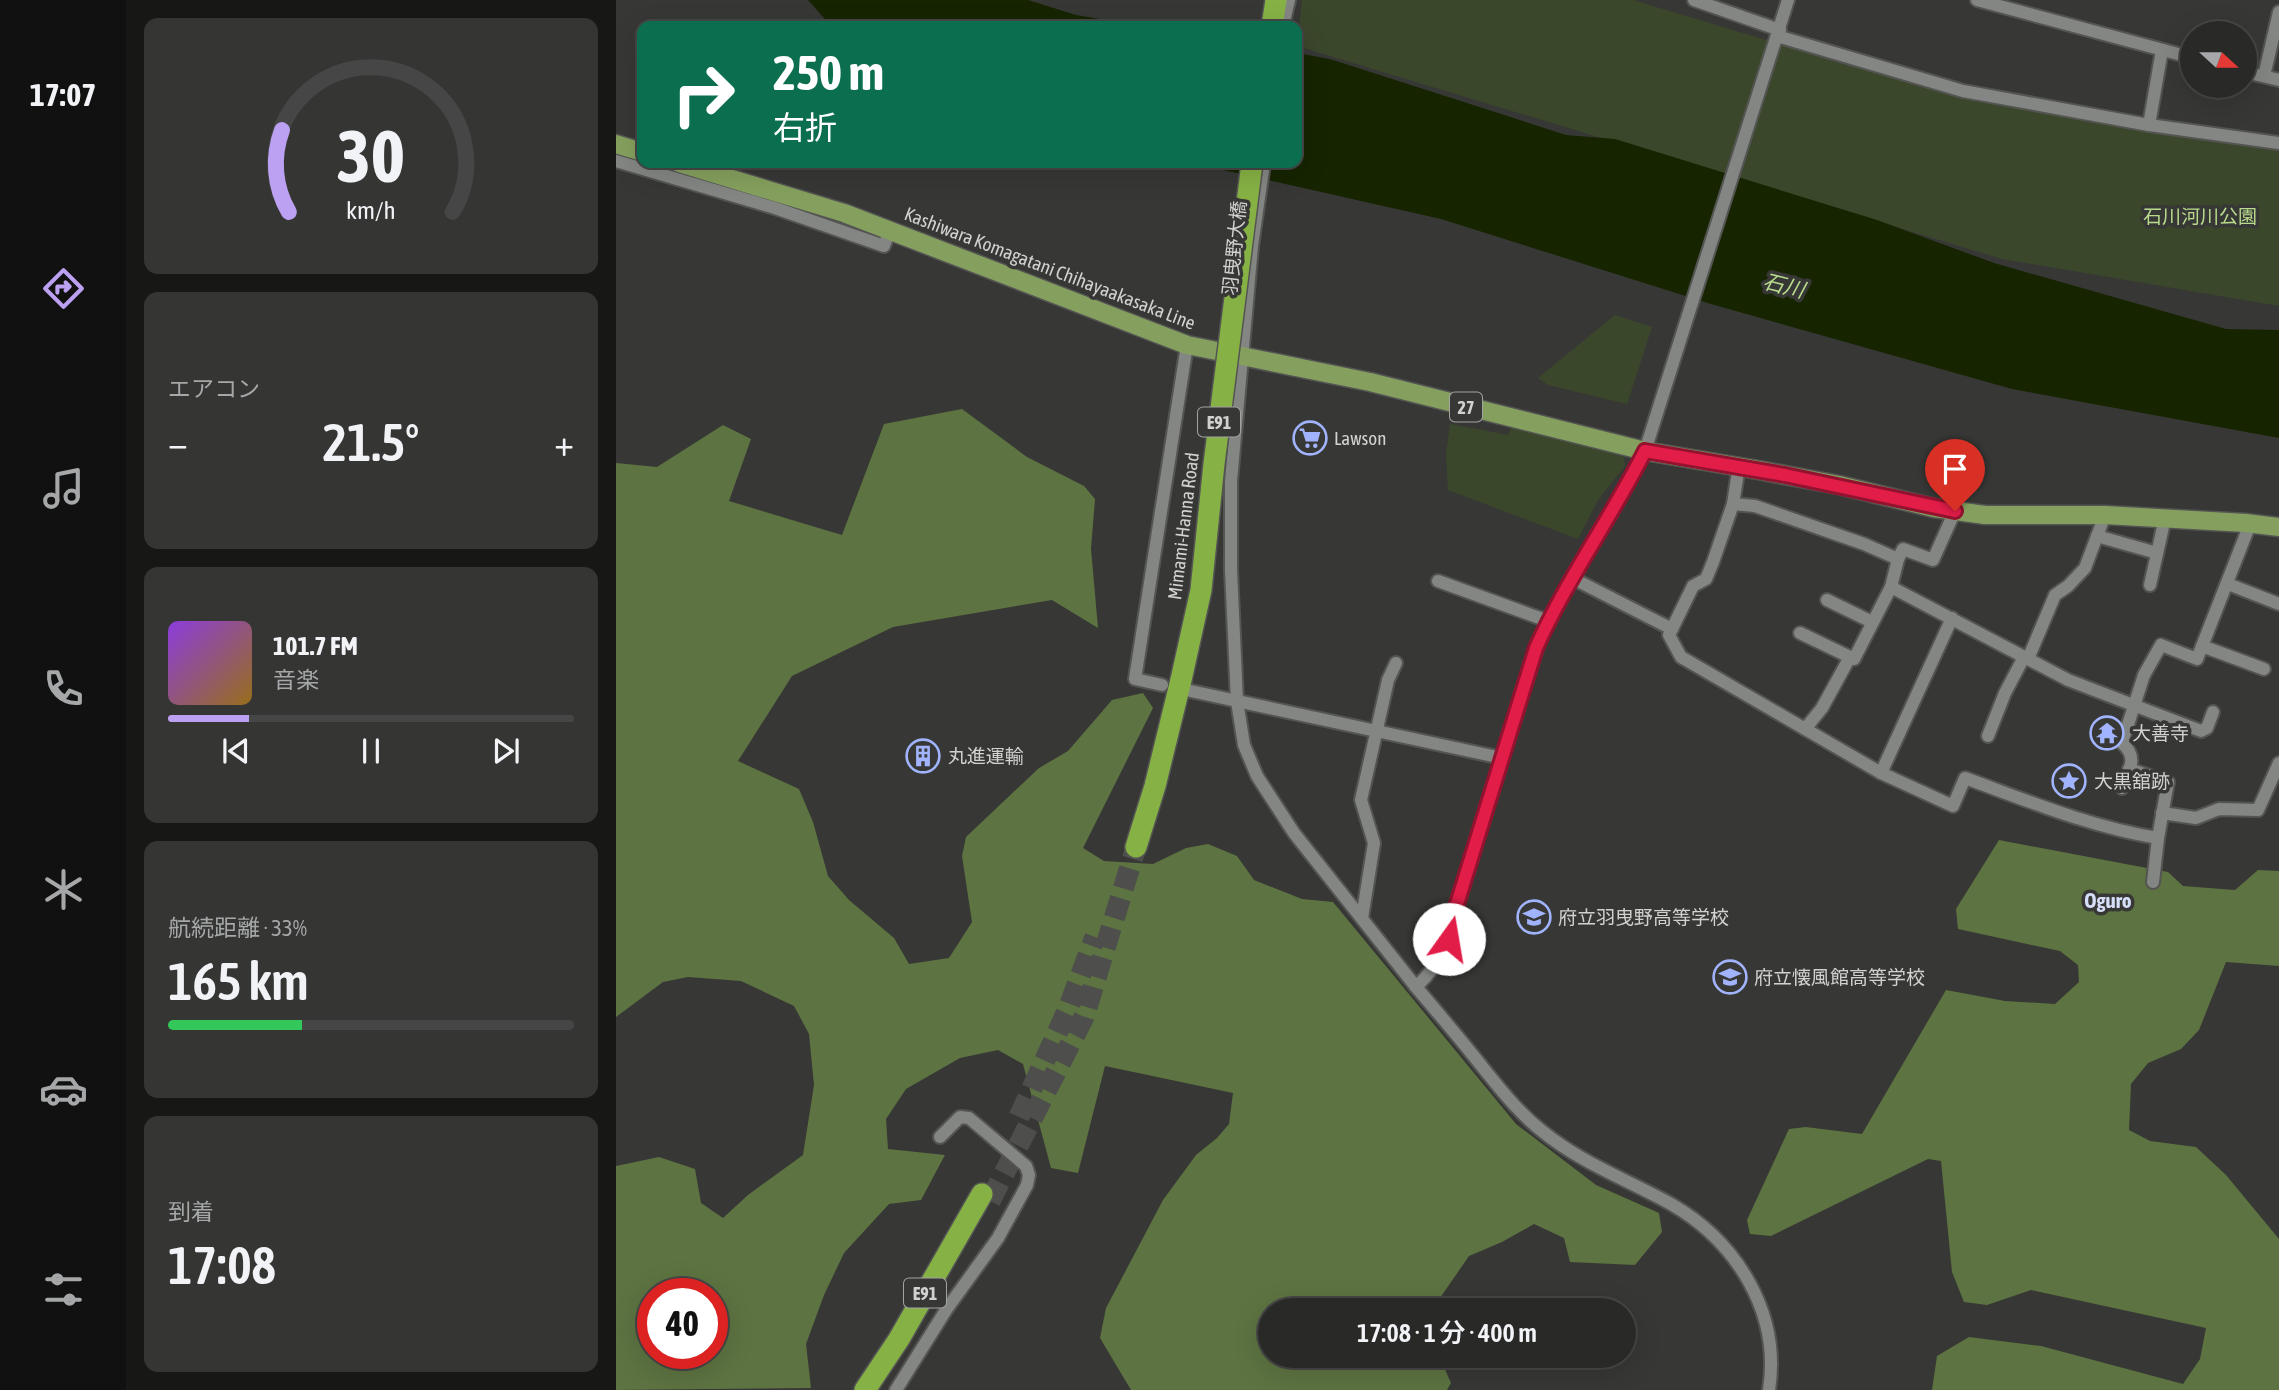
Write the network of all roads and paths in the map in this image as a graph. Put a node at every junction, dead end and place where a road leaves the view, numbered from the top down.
1 (1266, 0) edge
2 (1276, 0) edge
3 (1289, 0) edge
4 (1694, 0) edge
5 (1788, 0) edge
6 (1977, 0) edge
7 (1730, 5) edge
8 (2279, 12) edge
9 (1263, 21) edge
10 (1273, 21) edge
11 (1284, 21) edge
12 (1777, 38) junction
13 (2162, 50) junction
14 (2180, 55) edge
15 (2258, 75) edge
16 (2264, 76) junction
17 (2279, 80) edge
18 (2150, 125) junction
19 (2279, 143) edge
20 (616, 144) edge
21 (637, 150) edge
22 (616, 161) edge
23 (637, 167) edge
24 (640, 168) edge
25 (696, 168) edge
26 (1241, 168) edge
27 (1251, 168) edge
28 (1263, 168) edge
29 (890, 230) junction
30 (1187, 345) junction
31 (1242, 356) junction
32 (1648, 443) junction
33 (1739, 466) junction
34 (1733, 504) junction
35 (1955, 511) junction
36 (2105, 515) junction
37 (2165, 518) junction
38 (2250, 524) junction
39 (2279, 527) edge
40 (2097, 536) junction
41 (2157, 553) junction
42 (1898, 559) junction
43 (1572, 578) junction
44 (1438, 581) dead end
45 (2228, 584) junction
46 (2150, 585) dead end
47 (1891, 587) junction
48 (1827, 600) dead end
49 (2279, 604) edge
50 (1952, 618) junction
51 (1548, 621) junction
52 (1872, 622) junction
53 (1672, 629) junction
54 (1800, 633) dead end
55 (2202, 646) junction
56 (1850, 657) junction
57 (2026, 658) junction
58 (1396, 663) dead end
59 (2264, 669) dead end
60 (1175, 683) junction
61 (1237, 701) junction
62 (2134, 706) junction
63 (2213, 712) dead end
64 (1805, 729) junction
65 (1375, 731) junction
66 (1988, 736) dead end
67 (1502, 758) junction
68 (2279, 763) edge
69 (2129, 769) junction
70 (1881, 773) junction
71 (2122, 788) dead end
72 (2162, 813) junction
73 (2158, 838) junction
74 (1131, 845) tunnel mouth
75 (2153, 882) dead end
76 (1362, 918) junction
77 (1416, 987) junction
78 (940, 1137) dead end
79 (865, 1390) edge
80 (878, 1390) edge
81 (896, 1390) edge
82 (1769, 1390) edge

1 - 9 highway
2 - 10 highway
3 - 11 street
4 - 7 street
5 - 12 street
6 - 13 street
7 - 12 street
8 - 16 street
12 - 18 street
12 - 32 street
13 - 14 street
13 - 18 street
15 - 16 street
16 - 17 street
18 - 19 street
20 - 21 main road
22 - 23 street
24 - 29 street
25 - 29 main road, Kashiwara Komagatani Chihayaakasaka Line / 27
26 - 60 highway, Mimami-Hanna Road / E91
27 - 60 highway, Mimami-Hanna Road / E91, bridge
28 - 31 street, 羽曳野大橋
29 - 30 main road, Kashiwara Komagatani Chihayaakasaka Line / 27
30 - 31 main road, Kashiwara Komagatani Chihayaakasaka Line / 27
30 - 60 street
31 - 32 main road, Kashiwara Komagatani Chihayaakasaka Line / 27
31 - 61 street, 羽曳野大橋
32 - 33 main road, Kashiwara Komagatani Chihayaakasaka Line / 27
32 - 43 street
33 - 34 street
33 - 35 main road, Kashiwara Komagatani Chihayaakasaka Line / 27
34 - 42 street
34 - 53 street
35 - 36 main road, Kashiwara Komagatani Chihayaakasaka Line / 27
35 - 42 street
36 - 37 main road, Kashiwara Komagatani Chihayaakasaka Line / 27
36 - 40 street
37 - 38 main road, Kashiwara Komagatani Chihayaakasaka Line / 27
37 - 41 street
38 - 39 main road, Kashiwara Komagatani Chihayaakasaka Line / 27
38 - 45 street
40 - 41 street
40 - 57 street
41 - 46 street
42 - 47 street
43 - 51 street
43 - 53 street
44 - 51 street
45 - 49 street
45 - 55 street
47 - 50 street
47 - 52 street
48 - 52 street
50 - 57 street
50 - 70 street
51 - 67 street
52 - 56 street
53 - 64 street
54 - 56 street
55 - 59 street
55 - 62 street
56 - 64 street
57 - 62 street
57 - 66 street
58 - 65 street
60 - 61 street
60 - 74 highway, Mimami-Hanna Road / E91
61 - 65 street
61 - 76 street, 羽曳野大橋
62 - 63 street
62 - 69 street
64 - 70 street
65 - 67 street
65 - 76 street
67 - 77 street
68 - 72 street
69 - 71 street
69 - 72 street
70 - 73 street
72 - 73 street
73 - 75 street
76 - 77 street, 羽曳野大橋
77 - 82 street, 羽曳野大橋
78 - 81 street
79 - 80 highway, E91

